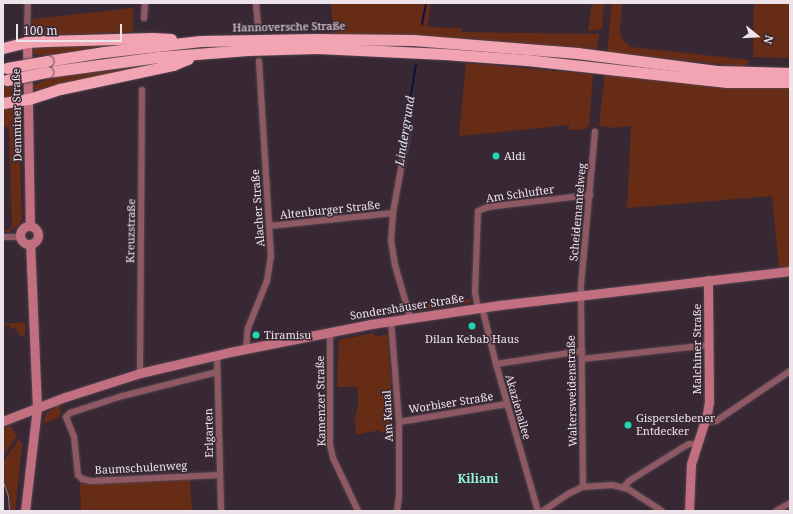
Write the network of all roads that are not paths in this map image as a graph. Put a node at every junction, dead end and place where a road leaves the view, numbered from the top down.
1 (28, 3) edge
2 (144, 3) edge
3 (256, 3) edge
4 (144, 18) dead end
5 (258, 28) dead end
6 (200, 41) junction
7 (27, 42) junction
8 (3, 48) edge
9 (198, 56) junction
10 (259, 61) dead end
11 (5, 68) edge
12 (790, 73) edge
13 (5, 80) edge
14 (790, 82) edge
15 (142, 90) dead end
16 (29, 99) junction
17 (3, 103) edge
18 (595, 132) dead end
19 (408, 135) dead end
20 (590, 195) junction
21 (393, 213) junction
22 (30, 226) junction
23 (269, 226) junction
24 (3, 237) edge
25 (20, 237) junction
26 (30, 244) junction
27 (790, 271) edge
28 (708, 280) junction
29 (581, 295) junction
30 (480, 307) junction
31 (410, 317) junction
32 (391, 320) junction
33 (330, 332) junction
34 (709, 345) junction
35 (246, 349) junction
36 (582, 351) junction
37 (217, 355) junction
38 (582, 359) junction
39 (496, 364) junction
40 (217, 372) junction
41 (790, 372) edge
42 (140, 373) junction
43 (507, 404) junction
44 (37, 408) junction
45 (3, 421) edge
46 (399, 422) junction
47 (705, 422) junction
48 (696, 444) junction
49 (220, 475) junction
50 (624, 487) junction
51 (583, 488) junction
52 (790, 503) edge
53 (25, 511) edge
54 (221, 511) edge
55 (358, 511) edge
56 (397, 511) edge
57 (538, 511) edge
58 (543, 511) edge
59 (662, 511) edge
60 (689, 511) edge
61 (776, 511) edge

1 - 7 street, Demminer Straße
2 - 4 street
3 - 5 street
6 - 7 highway
6 - 11 highway, Hannoversche Straße, bridge
6 - 12 highway, Hannoversche Straße
7 - 8 highway
7 - 16 street, Demminer Straße
9 - 13 highway, Hannoversche Straße, bridge
9 - 14 highway, Hannoversche Straße
9 - 16 highway
10 - 23 street, Alacher Straße
15 - 42 street, Kreuzstraße
16 - 17 highway
16 - 22 street, Demminer Straße
18 - 20 street, Scheidemantelweg
19 - 21 street
20 - 29 street, Scheidemantelweg
20 - 30 street, Am Schlufter
21 - 23 street, Altenburger Straße
21 - 31 street
22 - 25 street
22 - 26 street
23 - 35 street, Alacher Straße
24 - 25 street
25 - 26 street
26 - 44 street
27 - 28 street, Sondershäuser Straße
28 - 29 street, Sondershäuser Straße
28 - 34 street, Malchiner Straße
29 - 30 street, Sondershäuser Straße
29 - 36 street, Waltersweidenstraße
30 - 31 street, Sondershäuser Straße
30 - 39 street, Akazienallee
31 - 32 street, Sondershäuser Straße
32 - 33 street, Sondershäuser Straße
32 - 46 street, Am Kanal
33 - 35 street, Sondershäuser Straße
33 - 55 street, Kamenzer Straße
34 - 38 street
34 - 47 street, Malchiner Straße
35 - 37 street, Sondershäuser Straße
36 - 38 street, Waltersweidenstraße
36 - 39 street
37 - 40 street, Erlgarten
37 - 42 street, Sondershäuser Straße
38 - 51 street, Waltersweidenstraße
39 - 43 street, Akazienallee
40 - 49 street, Erlgarten
40 - 49 street, Baumschulenweg
41 - 47 street
42 - 44 street, Sondershäuser Straße
43 - 46 street, Worbiser Straße
43 - 57 street, Akazienallee
44 - 45 street, Sondershäuser Straße
44 - 53 street
46 - 56 street, Am Kanal
47 - 48 street, Malchiner Straße
48 - 50 street
48 - 60 street, Malchiner Straße
49 - 54 street, Erlgarten
50 - 51 street
50 - 59 street
51 - 58 street
52 - 61 street

